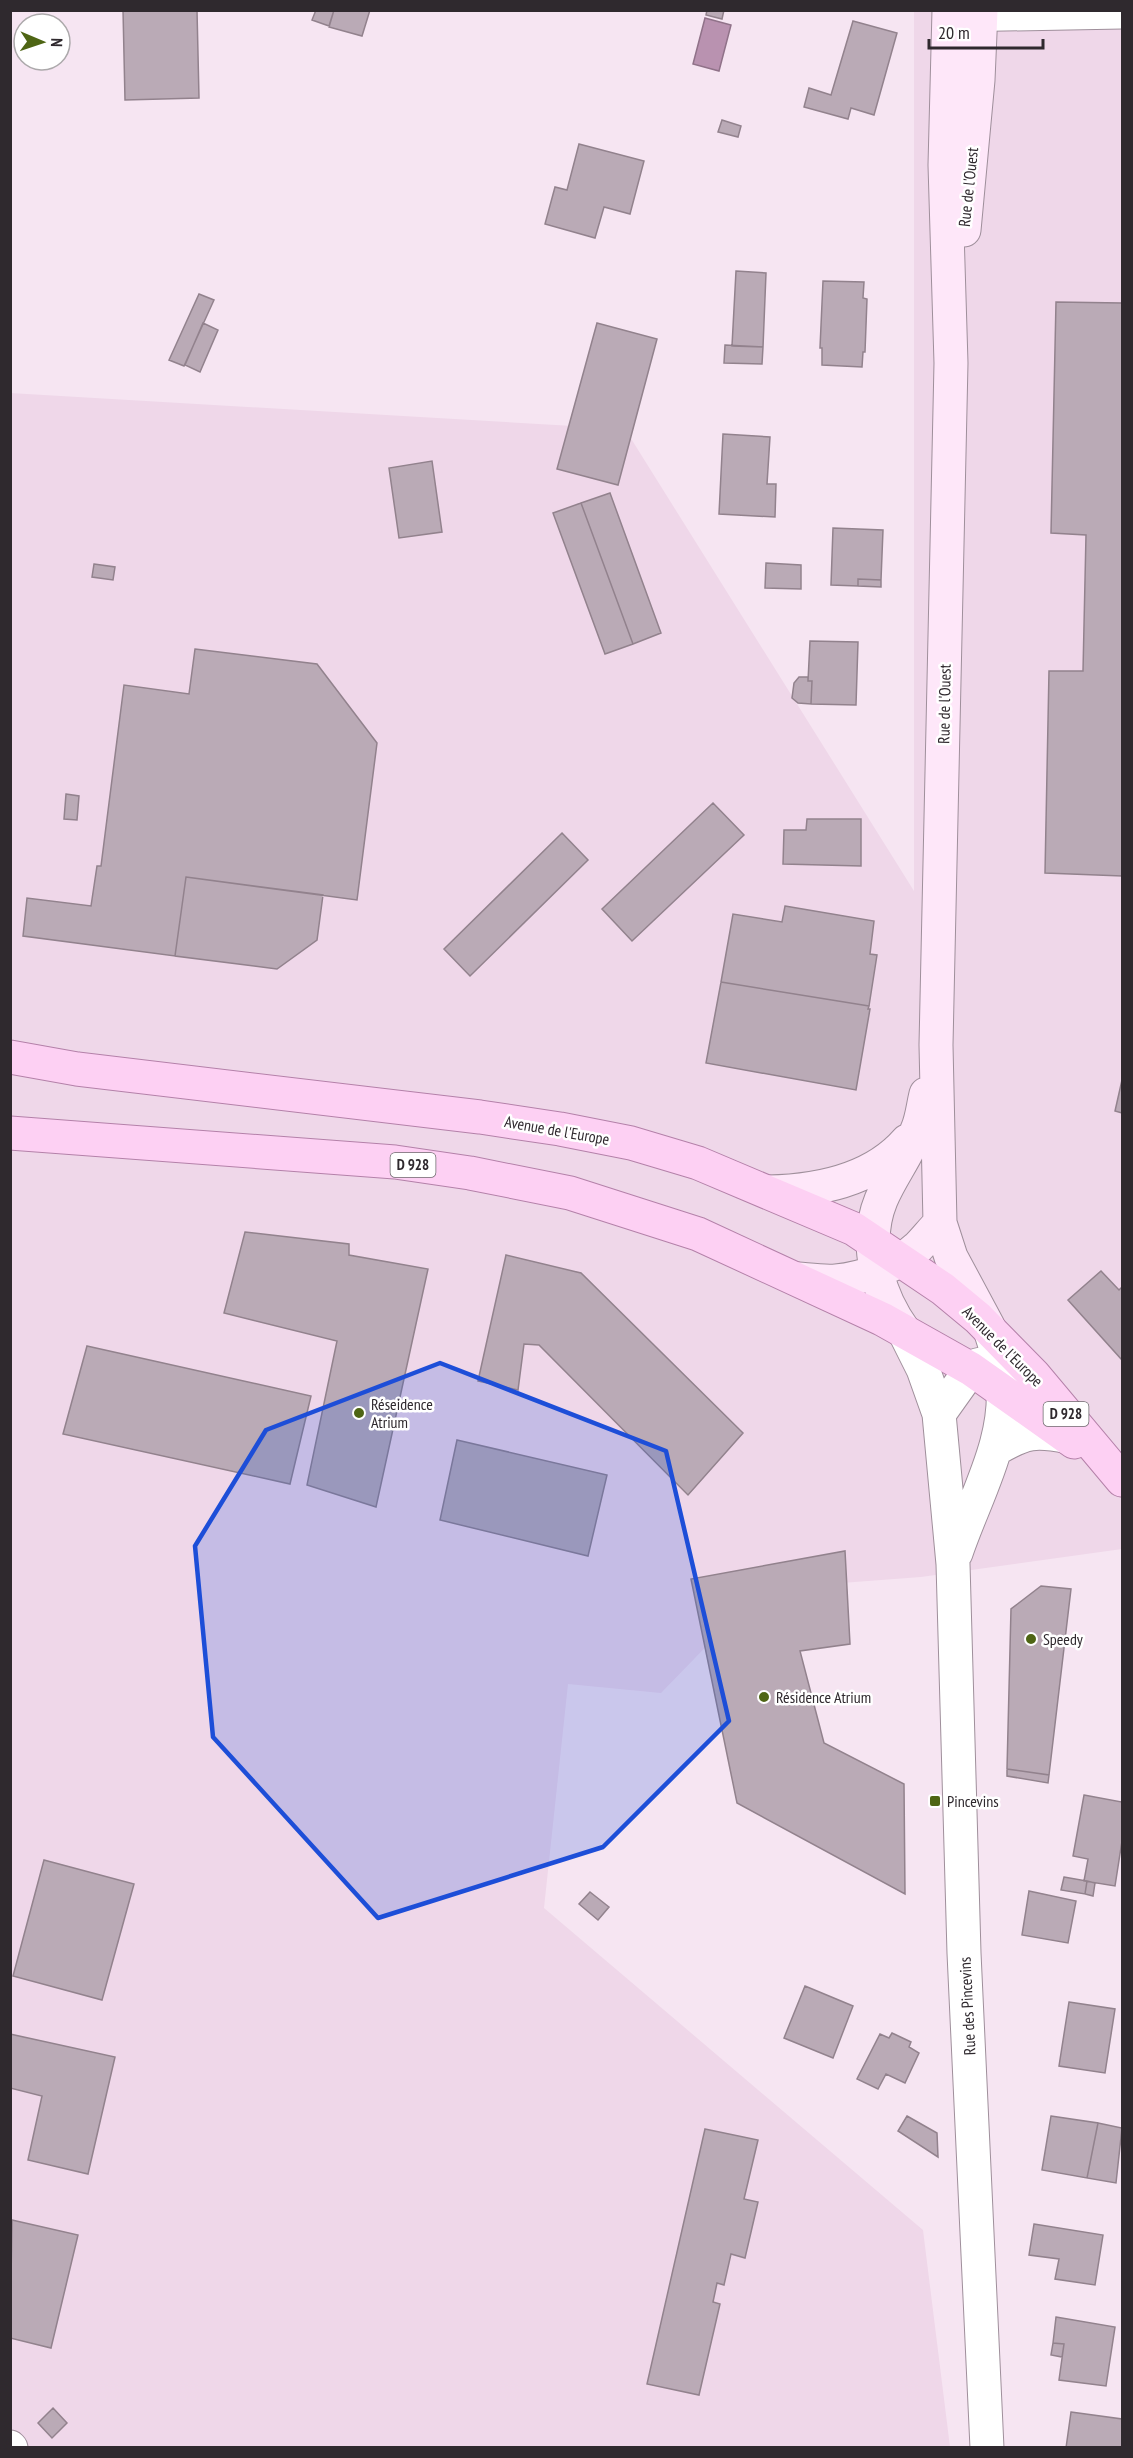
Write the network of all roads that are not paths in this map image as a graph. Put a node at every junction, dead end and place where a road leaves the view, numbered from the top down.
1 (1122, 12) edge
2 (949, 13) edge
3 (981, 13) edge
4 (951, 363) junction
5 (936, 1046) junction
6 (10, 1057) edge
7 (918, 1128) junction
8 (10, 1133) edge
9 (768, 1192) junction
10 (940, 1223) junction
11 (883, 1257) junction
12 (798, 1279) junction
13 (904, 1331) junction
14 (995, 1355) junction
15 (1004, 1392) junction
16 (939, 1414) junction
17 (1068, 1437) junction
18 (996, 1449) junction
19 (1118, 1475) edge
20 (953, 1564) junction
21 (987, 2448) edge

1 - 3 street
2 - 3 street
2 - 4 main road, Rue de l'Ouest
3 - 4 main road, Rue de l'Ouest
4 - 5 main road, Rue de l'Ouest
5 - 7 main road
5 - 10 main road
6 - 9 main road, Avenue de l'Europe / D 928
7 - 9 main road
7 - 11 main road
8 - 12 main road, Avenue de l'Europe / D 928
9 - 11 main road, Avenue de l'Europe / D 928
10 - 11 main road
10 - 14 main road
11 - 12 main road
11 - 13 main road
11 - 14 main road, Avenue de l'Europe / D 928
12 - 13 main road, Avenue de l'Europe / D 928
13 - 14 main road, Avenue de l'Europe / D 928
13 - 16 street, Rue des Pincevins
14 - 15 main road, Avenue de l'Europe / D 928
14 - 16 street
14 - 19 main road, Avenue de l'Europe / D 928
15 - 17 main road, Avenue de l'Europe / D 928
15 - 18 street
16 - 20 street, Rue des Pincevins
17 - 18 street
17 - 19 main road, Avenue de l'Europe / D 928
18 - 20 street
20 - 21 street, Rue des Pincevins

